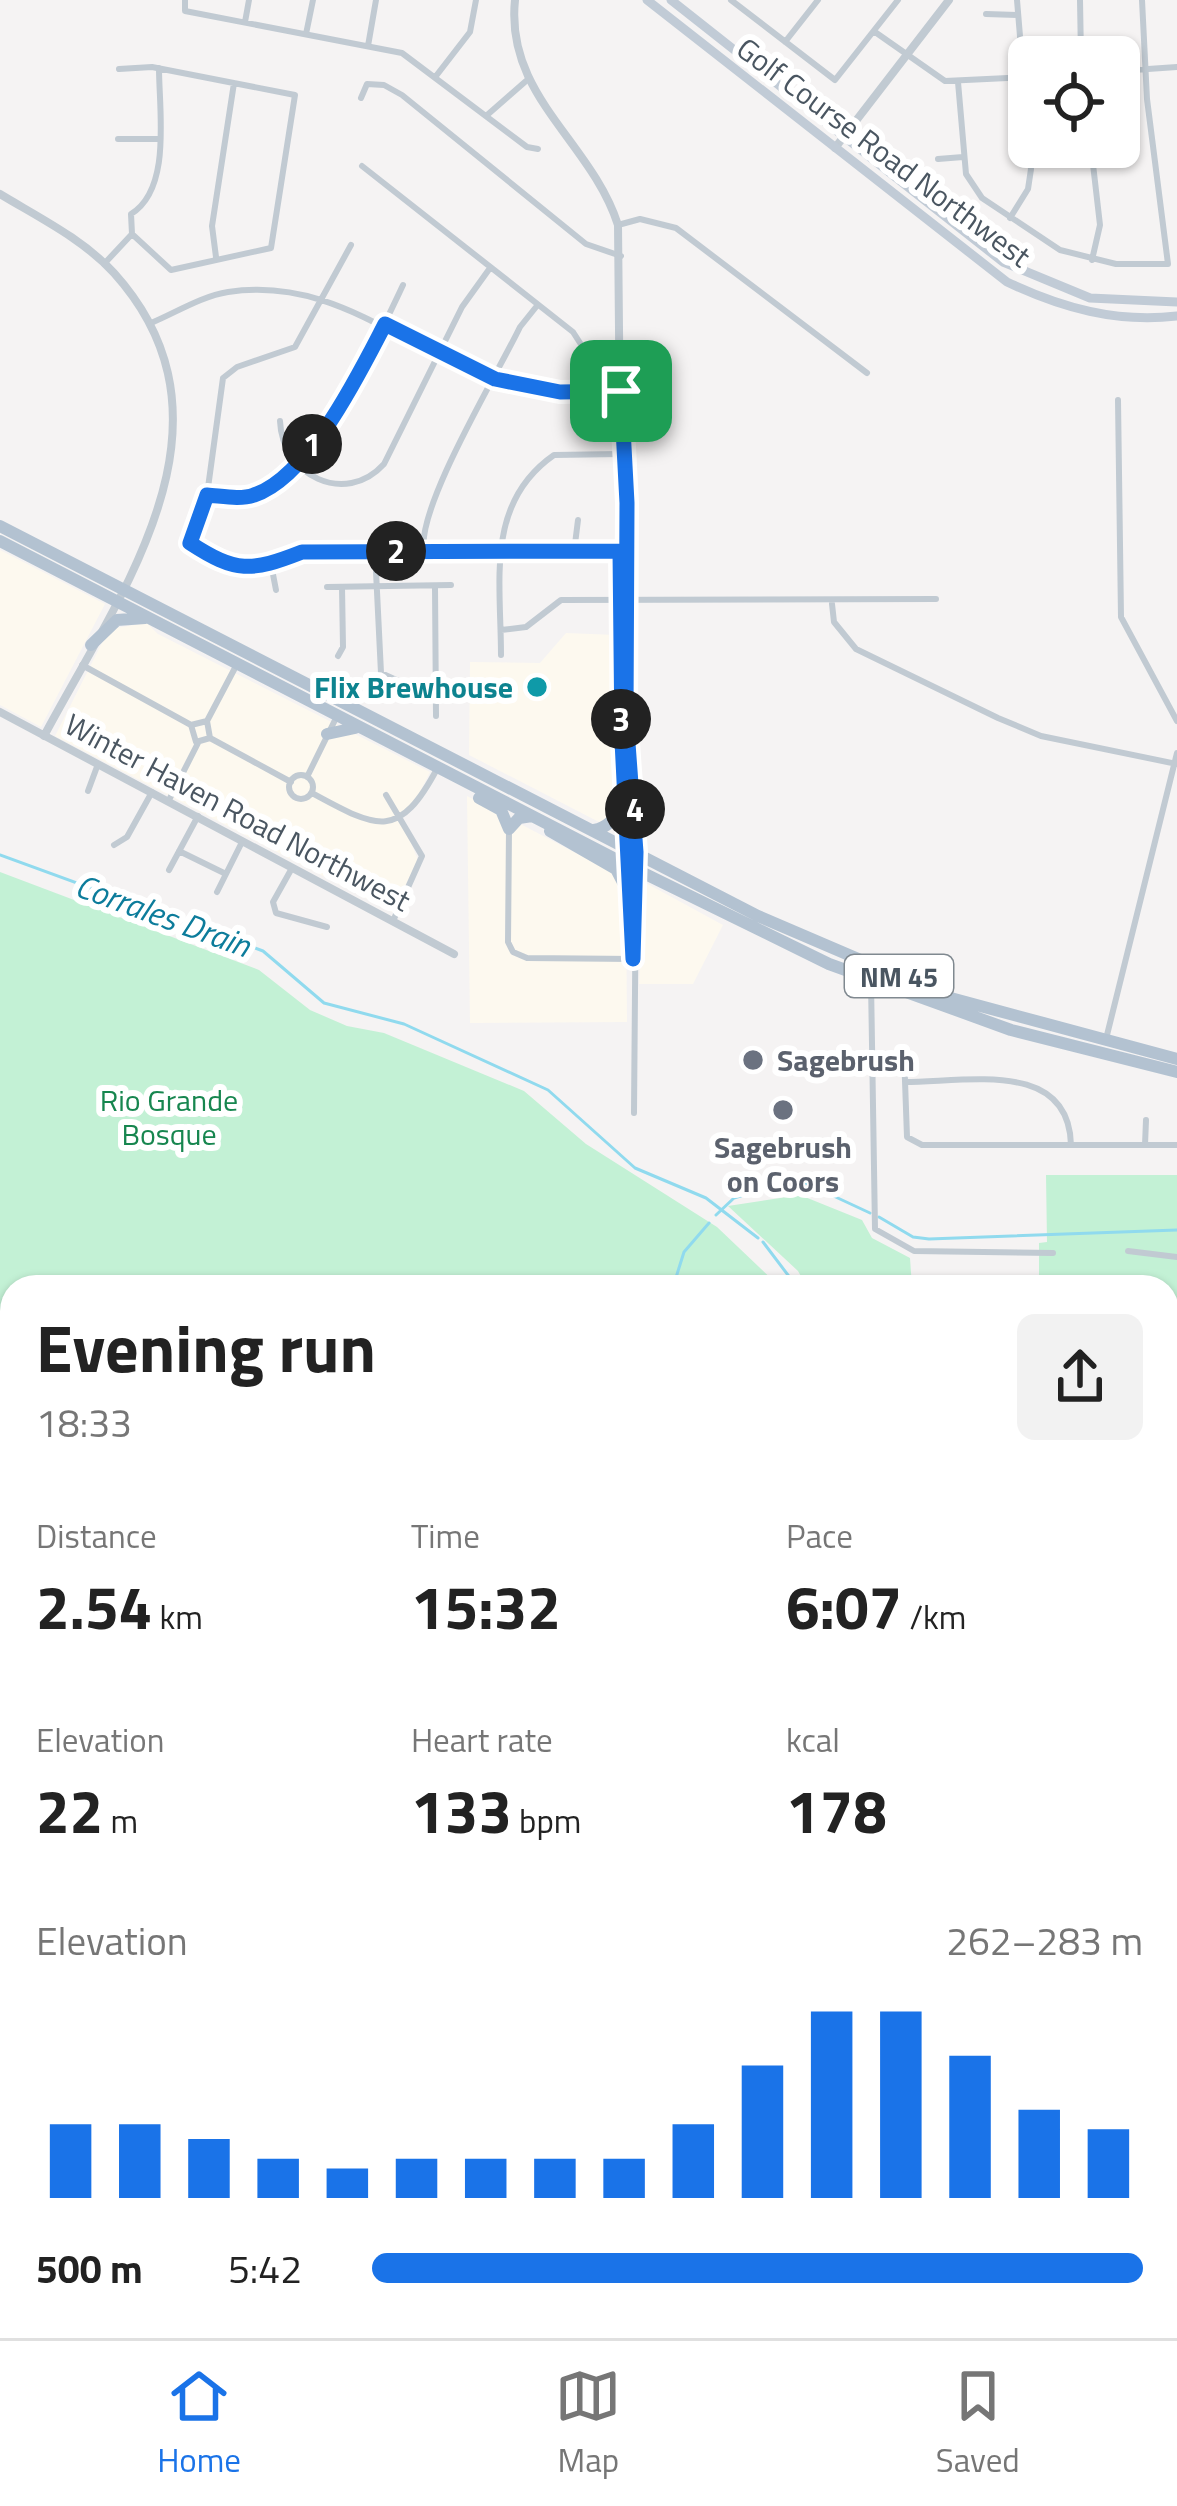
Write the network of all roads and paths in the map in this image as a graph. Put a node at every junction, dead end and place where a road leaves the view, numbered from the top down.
1 (184, 0) edge
2 (249, 0) edge
3 (313, 0) edge
4 (376, 0) edge
5 (476, 0) edge
6 (515, 0) edge
7 (647, 0) edge
8 (671, 0) edge
9 (818, 0) edge
10 (898, 0) edge
11 (949, 0) edge
12 (1018, 0) edge
13 (1080, 0) edge
14 (1142, 0) edge
15 (734, 1) edge
16 (986, 14) dead end
17 (1017, 15) junction
18 (245, 22) junction
19 (875, 32) junction
20 (306, 34) junction
21 (1019, 36) edge
22 (1081, 36) edge
23 (785, 43) junction
24 (368, 46) junction
25 (905, 55) junction
26 (1177, 67) edge
27 (159, 68) junction
28 (118, 69) dead end
29 (1140, 69) edge
30 (1144, 69) junction
31 (436, 76) junction
32 (1008, 79) edge
33 (526, 81) junction
34 (958, 82) junction
35 (235, 83) junction
36 (361, 98) dead end
37 (486, 116) junction
38 (842, 136) junction
39 (118, 139) dead end
40 (159, 139) junction
41 (835, 148) junction
42 (538, 149) dead end
43 (963, 157) junction
44 (938, 159) dead end
45 (362, 166) dead end
46 (1029, 168) edge
47 (1093, 168) edge
48 (0, 194) edge
49 (1009, 219) junction
50 (618, 225) junction
51 (132, 234) junction
52 (351, 245) dead end
53 (621, 256) junction
54 (216, 257) junction
55 (1092, 260) junction
56 (104, 264) junction
57 (490, 268) junction
58 (404, 285) dead end
59 (324, 298) junction
60 (1177, 302) edge
61 (537, 306) junction
62 (1177, 316) edge
63 (151, 322) junction
64 (385, 324) junction
65 (441, 354) junction
66 (867, 373) dead end
67 (495, 379) junction
68 (583, 390) junction
69 (621, 391) junction
70 (1118, 400) dead end
71 (280, 421) dead end
72 (536, 451) dead end
73 (620, 454) junction
74 (294, 462) junction
75 (540, 464) junction
76 (207, 495) junction
77 (578, 520) dead end
78 (0, 526) edge
79 (0, 541) edge
80 (375, 551) junction
81 (424, 551) junction
82 (499, 551) junction
83 (623, 551) junction
84 (574, 552) junction
85 (272, 563) junction
86 (452, 585) dead end
87 (327, 586) dead end
88 (342, 586) junction
89 (375, 586) junction
90 (435, 587) junction
91 (276, 590) dead end
92 (117, 596) junction
93 (935, 599) dead end
94 (623, 600) junction
95 (832, 604) junction
96 (151, 619) junction
97 (501, 630) junction
98 (92, 645) junction
99 (338, 656) dead end
100 (501, 656) dead end
101 (236, 664) junction
102 (82, 665) junction
103 (436, 698) junction
104 (0, 712) edge
105 (337, 716) junction
106 (436, 716) dead end
107 (1177, 721) edge
108 (207, 722) junction
109 (191, 725) junction
110 (361, 728) junction
111 (327, 734) junction
112 (44, 736) junction
113 (210, 738) junction
114 (622, 741) junction
115 (198, 743) junction
116 (1177, 753) edge
117 (98, 764) junction
118 (1176, 764) edge
119 (445, 765) junction
120 (307, 776) junction
121 (291, 782) junction
122 (88, 790) dead end
123 (152, 792) junction
124 (312, 793) junction
125 (386, 795) dead end
126 (169, 800) junction
127 (198, 816) junction
128 (534, 817) junction
129 (403, 818) junction
130 (509, 829) junction
131 (594, 830) junction
132 (243, 841) junction
133 (114, 845) dead end
134 (633, 850) junction
135 (179, 851) junction
136 (293, 867) junction
137 (633, 868) junction
138 (169, 869) dead end
139 (226, 874) junction
140 (217, 892) dead end
141 (629, 894) junction
142 (393, 922) junction
143 (327, 927) dead end
144 (454, 954) dead end
145 (633, 959) junction
146 (871, 982) junction
147 (1106, 1040) junction
148 (904, 1053) dead end
149 (1177, 1059) edge
150 (1177, 1072) edge
151 (904, 1082) junction
152 (634, 1113) dead end
153 (1146, 1120) dead end
154 (1071, 1145) junction
155 (1145, 1145) junction
156 (1177, 1145) edge
157 (1128, 1251) dead end
158 (1053, 1252) dead end
159 (1177, 1257) edge

1 - 18 street
2 - 18 street
3 - 20 street
4 - 24 street
5 - 31 street
6 - 33 street
7 - 41 main road, Golf Course Road Northwest
8 - 38 main road, Golf Course Road Northwest
9 - 23 street
10 - 19 street
11 - 25 street
12 - 17 street
13 - 22 street
14 - 30 street
15 - 23 street
16 - 17 street
17 - 21 street
18 - 20 street
19 - 23 street
19 - 25 street
20 - 24 street
24 - 31 street
25 - 34 street
25 - 38 street
26 - 30 street
27 - 28 street
27 - 35 street
27 - 40 street
29 - 30 street
30 - 55 street
31 - 37 street
32 - 34 street
33 - 37 street
33 - 50 street
34 - 43 street
35 - 54 street
35 - 54 street
36 - 53 street
37 - 42 street
38 - 41 street
38 - 60 main road, Golf Course Road Northwest
39 - 40 street
40 - 51 street
41 - 62 main road, Golf Course Road Northwest
43 - 44 street
43 - 49 street
45 - 57 street
46 - 49 street
47 - 55 street
48 - 56 street
49 - 55 street
50 - 53 street
50 - 66 street
51 - 54 street
51 - 56 street
52 - 59 street
53 - 69 street
56 - 63 street
57 - 61 street
57 - 65 street
58 - 64 street
59 - 63 street
59 - 64 street
59 - 76 street
61 - 67 street
61 - 68 street
63 - 92 street
64 - 65 street
64 - 74 street
65 - 67 street
65 - 74 street
67 - 68 street
67 - 81 street
68 - 69 street
69 - 73 street
70 - 107 street
71 - 74 street
72 - 75 street
73 - 75 street
73 - 83 street
74 - 76 street
75 - 82 street
76 - 85 street
77 - 84 street
78 - 92 main road, NM 45
79 - 92 main road, NM 45
80 - 81 street
80 - 85 street
80 - 89 street
81 - 82 street
82 - 84 street
82 - 97 street
83 - 84 street
83 - 94 street
85 - 91 street
86 - 90 street
87 - 88 street
88 - 89 street
88 - 99 street
89 - 90 street
89 - 103 street
90 - 103 street
92 - 96 main road, NM 45
92 - 98 street
92 - 119 main road, NM 45
93 - 95 street
94 - 95 street
94 - 97 street
94 - 114 street
94 - 134 street
95 - 118 street
96 - 98 main road
96 - 101 main road, NM 45
97 - 100 street
98 - 102 street
101 - 105 main road, NM 45
101 - 108 street
102 - 109 street
102 - 112 street
103 - 106 street
104 - 112 street, Winter Haven Road Northwest
105 - 110 main road, NM 45
105 - 111 street
105 - 119 main road
108 - 109 street
108 - 113 street
109 - 115 street
110 - 111 main road
110 - 119 main road, NM 45
111 - 120 street
112 - 117 street, Winter Haven Road Northwest
113 - 115 street
113 - 121 street
114 - 131 main road
114 - 134 street
115 - 126 street
116 - 118 street
117 - 122 street
117 - 123 street, Winter Haven Road Northwest
118 - 147 street
119 - 128 main road, NM 45
119 - 129 street
119 - 130 main road
119 - 131 main road, NM 45
120 - 121 street
120 - 124 street
121 - 124 street
123 - 126 street, Winter Haven Road Northwest
123 - 133 street
124 - 129 street
125 - 129 street
126 - 127 street, Winter Haven Road Northwest
127 - 132 street, Winter Haven Road Northwest
127 - 135 street
128 - 130 main road
128 - 137 main road, NM 45
128 - 141 main road
129 - 142 street
130 - 145 street
131 - 134 main road, NM 45
132 - 136 street, Winter Haven Road Northwest
132 - 139 street
134 - 137 street
134 - 147 main road, NM 45
135 - 138 street
135 - 139 street
136 - 142 street, Winter Haven Road Northwest
136 - 143 street
137 - 141 street
137 - 145 street
137 - 146 main road, NM 45
139 - 140 street
141 - 145 street
142 - 144 street, Winter Haven Road Northwest
145 - 152 street
146 - 150 main road, NM 45
146 - 158 street
147 - 149 main road, NM 45
148 - 151 street
151 - 154 street
151 - 154 street
153 - 155 street
154 - 155 street
155 - 156 street
157 - 159 street

